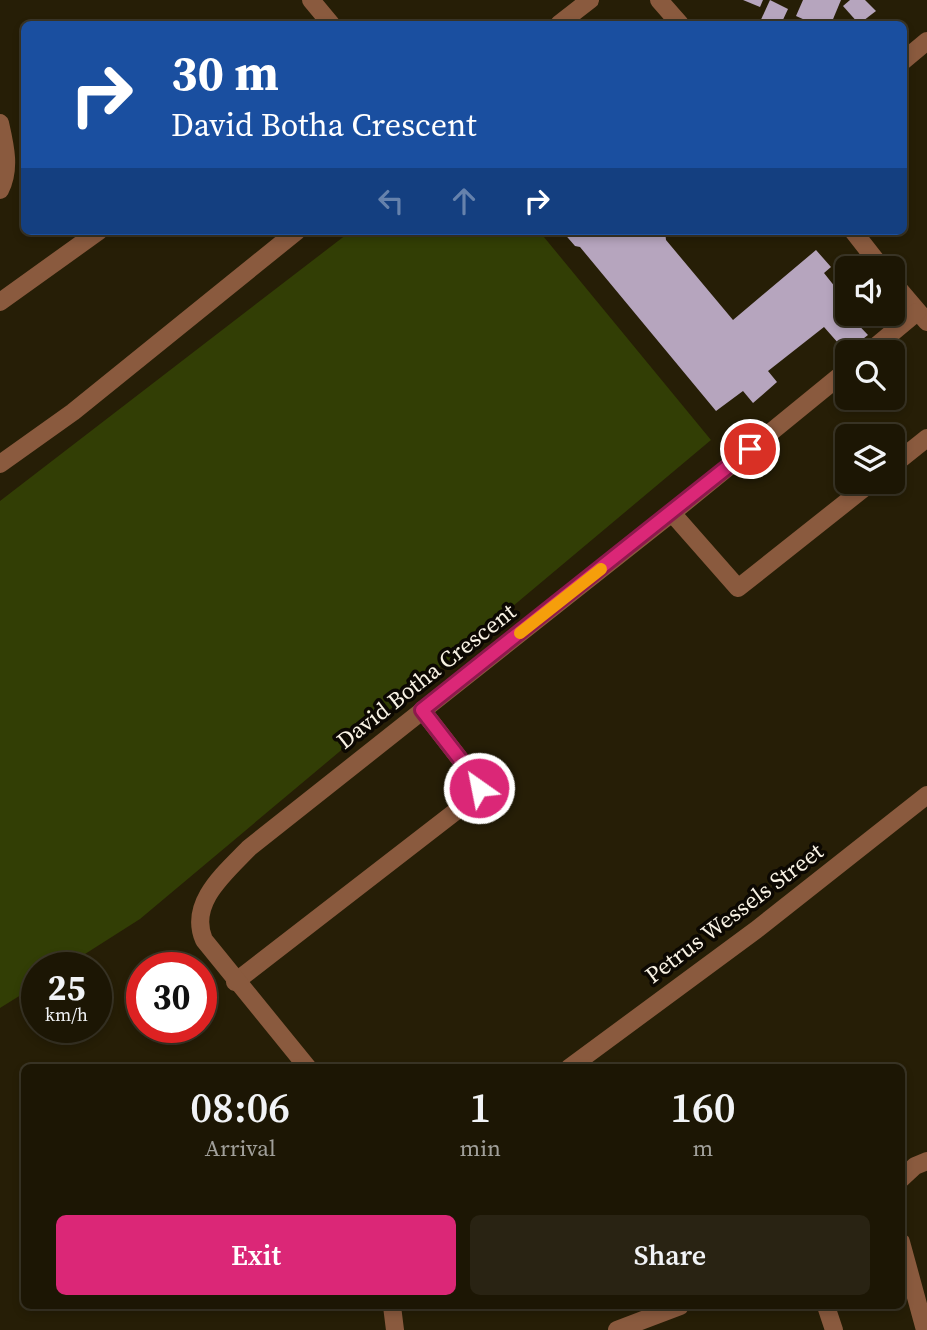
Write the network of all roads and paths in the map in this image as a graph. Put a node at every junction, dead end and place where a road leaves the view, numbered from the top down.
1 (312, 0) edge
2 (590, 0) edge
3 (659, 0) edge
4 (329, 21) edge
5 (563, 21) edge
6 (677, 21) edge
7 (927, 41) edge
8 (907, 58) edge
9 (0, 122) edge
10 (0, 190) edge
11 (93, 235) edge
12 (292, 235) edge
13 (856, 235) edge
14 (873, 256) edge
15 (905, 297) edge
16 (0, 302) edge
17 (922, 317) edge
18 (887, 340) edge
19 (835, 380) edge
20 (927, 438) edge
21 (905, 456) edge
22 (0, 464) edge
23 (857, 494) edge
24 (672, 513) junction
25 (422, 710) junction
26 (927, 794) edge
27 (235, 982) junction
28 (305, 1064) edge
29 (574, 1064) edge
30 (927, 1161) edge
31 (905, 1175) edge
32 (905, 1257) edge
33 (393, 1309) edge
34 (672, 1309) edge
35 (827, 1309) edge
36 (395, 1330) edge
37 (617, 1330) edge
38 (834, 1330) edge
39 (925, 1330) edge

1 - 4 street
2 - 5 street
3 - 6 street
7 - 8 street
9 - 10 street
11 - 16 street
12 - 22 street
13 - 14 street
15 - 17 street
17 - 18 street
19 - 24 street, David Botha Crescent
20 - 21 street
23 - 24 street
24 - 25 street, David Botha Crescent
25 - 27 street, David Botha Crescent
25 - 27 street
26 - 29 street, Petrus Wessels Street
27 - 28 street, David Botha Crescent
30 - 31 street
32 - 39 street
33 - 36 street
34 - 37 street
35 - 38 street

